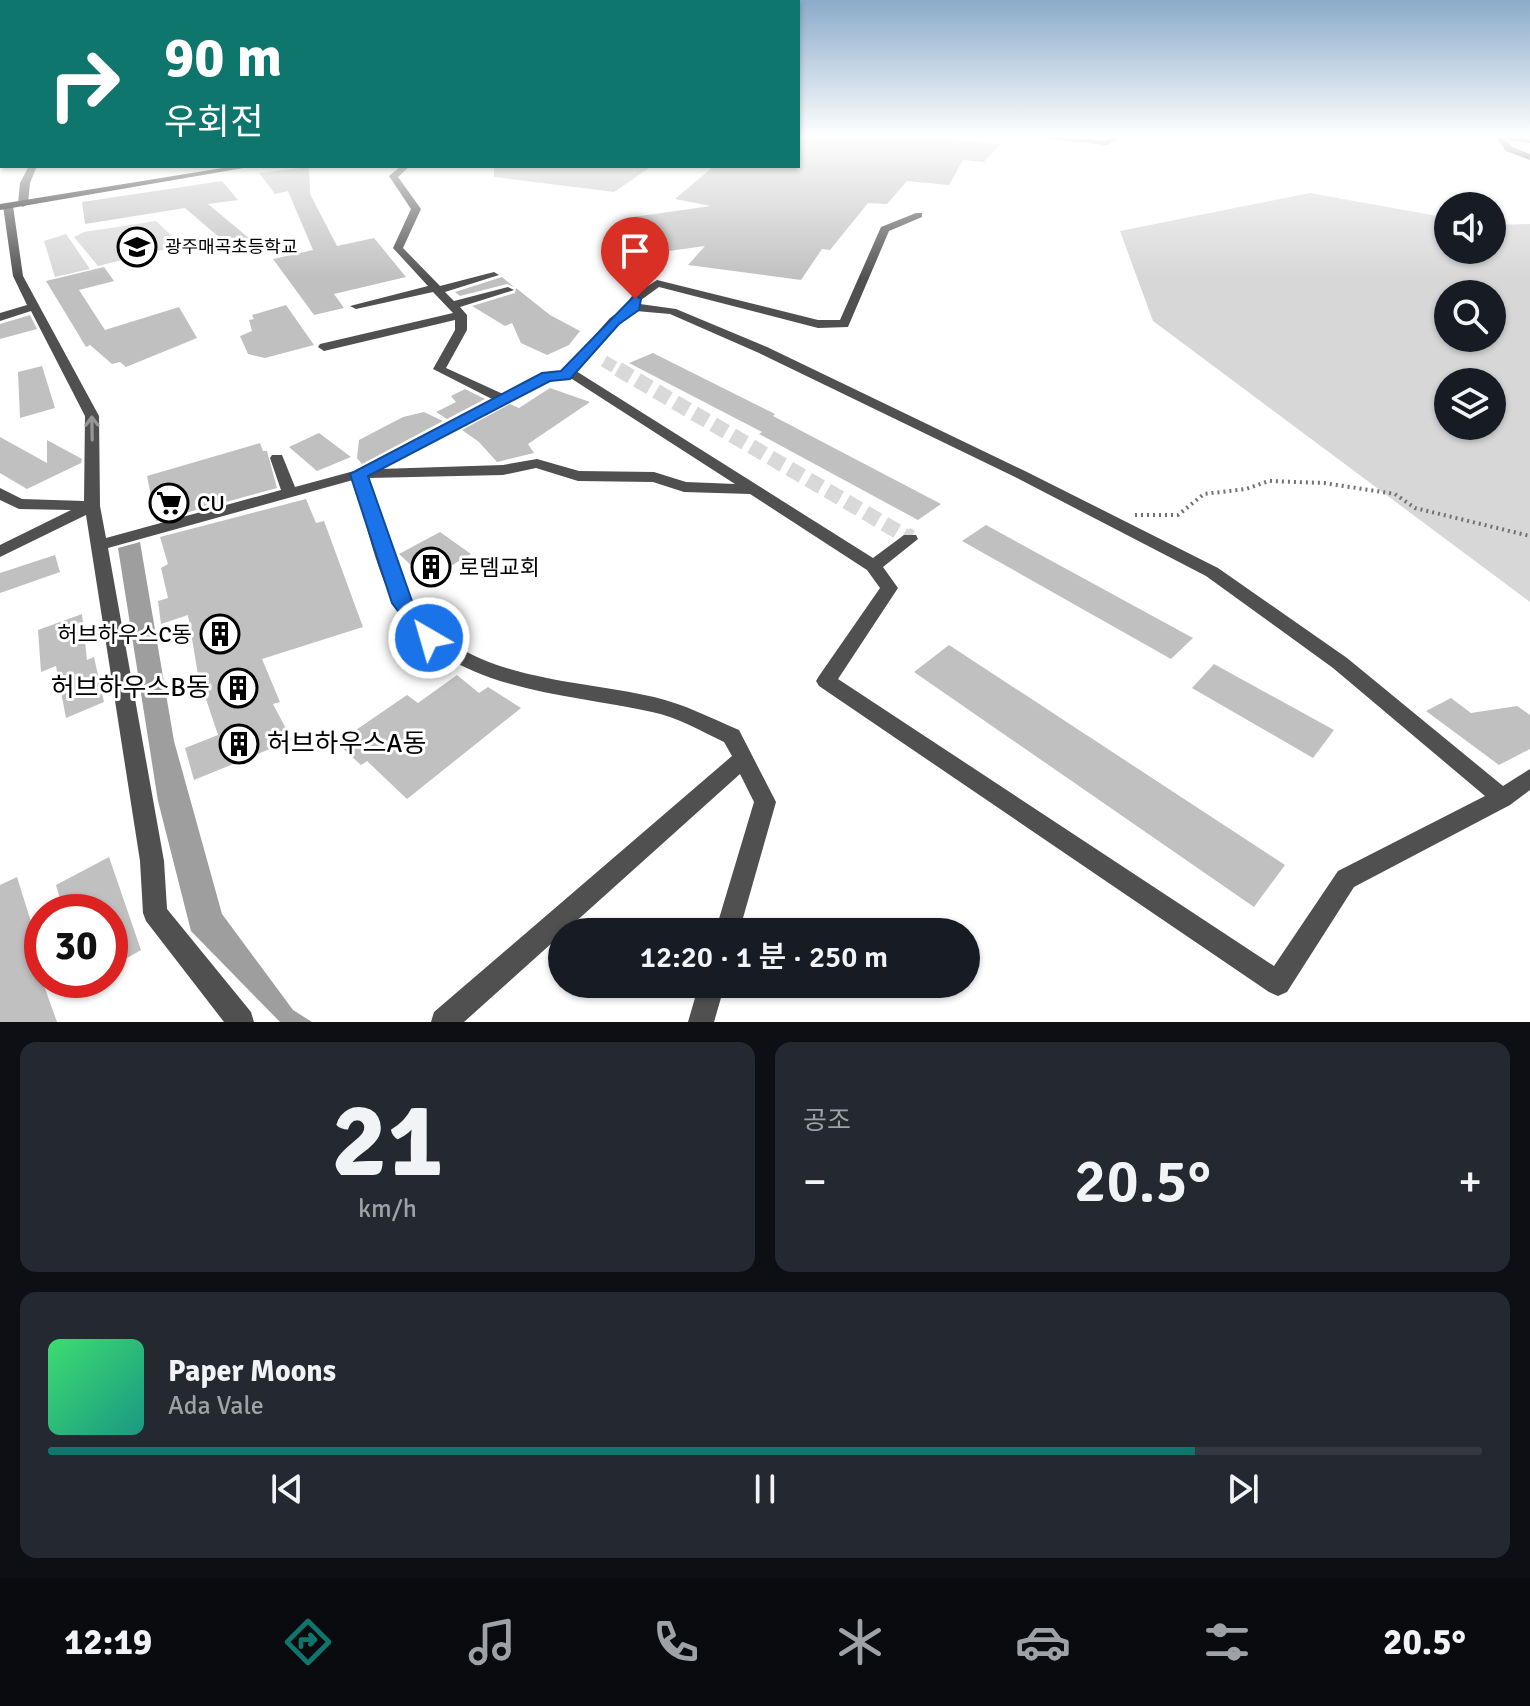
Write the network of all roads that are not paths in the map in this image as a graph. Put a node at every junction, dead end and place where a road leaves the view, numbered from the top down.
1 (25, 184) edge
2 (144, 184) edge
3 (398, 184) edge
4 (10, 206) edge
5 (919, 215) dead end
6 (494, 275) dead end
7 (438, 289) junction
8 (508, 290) dead end
9 (452, 305) junction
10 (35, 306) junction
11 (356, 306) dead end
12 (634, 307) junction
13 (461, 315) junction
14 (0, 317) edge
15 (324, 347) dead end
16 (565, 376) junction
17 (503, 399) junction
18 (277, 458) dead end
19 (359, 474) junction
20 (289, 490) junction
21 (755, 490) junction
22 (0, 493) edge
23 (92, 506) junction
24 (910, 539) dead end
25 (100, 545) junction
26 (0, 552) edge
27 (873, 566) junction
28 (744, 758) junction
29 (1530, 778) edge
30 (1502, 798) junction
31 (731, 918) edge
32 (708, 998) edge
33 (241, 1022) edge
34 (444, 1022) edge
35 (701, 1022) edge

1 - 4 street
2 - 4 street
3 - 7 street
4 - 10 street
5 - 12 street
6 - 7 street
7 - 9 street
7 - 11 street
8 - 9 street
9 - 13 street
10 - 14 street
23 -> 10 street
12 - 16 street
12 - 30 street
13 - 15 street
13 - 17 street
16 - 17 street
16 - 21 street
17 - 19 street
18 - 20 street
19 - 20 street
19 - 21 street
19 - 28 street
20 - 25 street
21 - 27 street
22 - 23 street
23 - 25 street
23 - 26 street
24 - 27 street
25 - 33 street
27 - 30 street
28 - 31 street
28 - 34 street
29 - 30 street
32 - 35 street

